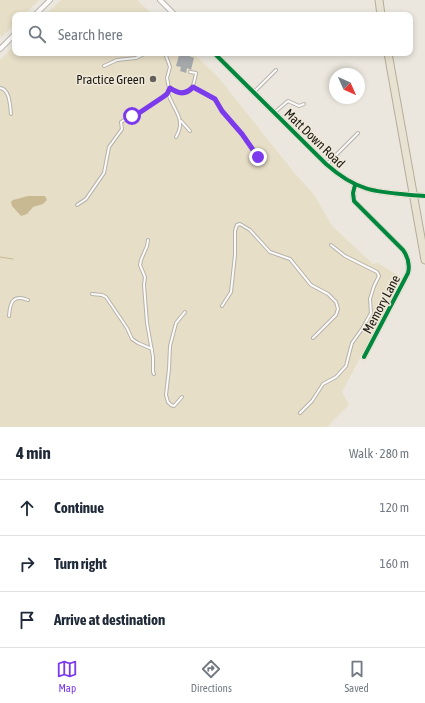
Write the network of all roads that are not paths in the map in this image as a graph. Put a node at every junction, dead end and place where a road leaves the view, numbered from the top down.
1 (160, 0) edge
2 (378, 0) edge
3 (48, 1) edge
4 (38, 12) edge
5 (172, 12) edge
6 (380, 12) edge
7 (12, 37) edge
8 (0, 49) edge
9 (140, 56) edge
10 (167, 56) edge
11 (217, 56) edge
12 (389, 56) edge
13 (104, 66) dead end
14 (276, 70) dead end
15 (190, 72) dead end
16 (193, 87) junction
17 (0, 88) edge
18 (170, 88) junction
19 (168, 93) junction
20 (253, 93) junction
21 (304, 104) dead end
22 (274, 112) junction
23 (11, 114) dead end
24 (180, 120) junction
25 (190, 132) dead end
26 (358, 133) dead end
27 (176, 137) dead end
28 (258, 157) dead end
29 (326, 164) junction
30 (355, 185) junction
31 (413, 195) junction
32 (425, 196) edge
33 (77, 205) dead end
34 (148, 240) dead end
35 (331, 245) dead end
36 (425, 260) edge
37 (92, 294) dead end
38 (28, 300) dead end
39 (222, 306) dead end
40 (185, 312) dead end
41 (9, 316) dead end
42 (313, 338) dead end
43 (152, 349) junction
44 (364, 357) dead end
45 (154, 374) dead end
46 (182, 397) dead end
47 (300, 413) dead end

1 - 5 street
2 - 6 highway
3 - 4 street
7 - 8 street
9 - 13 lane
10 - 18 lane
11 - 20 street, Matt Down Road
12 - 31 highway
14 - 20 lane
15 - 16 lane
16 - 18 lane
16 - 28 lane
17 - 23 lane
18 - 19 lane
19 - 24 lane
19 - 33 lane
20 - 22 street, Matt Down Road
21 - 22 lane
22 - 29 street, Matt Down Road
24 - 25 lane
24 - 27 lane
26 - 29 lane
29 - 30 street, Matt Down Road
30 - 31 street, Matt Down Road
30 - 44 street, Memory Lane
31 - 32 street, Matt Down Road
31 - 36 highway
34 - 43 lane
35 - 47 lane
37 - 43 lane
38 - 41 lane
39 - 42 lane
40 - 46 lane
43 - 45 lane

